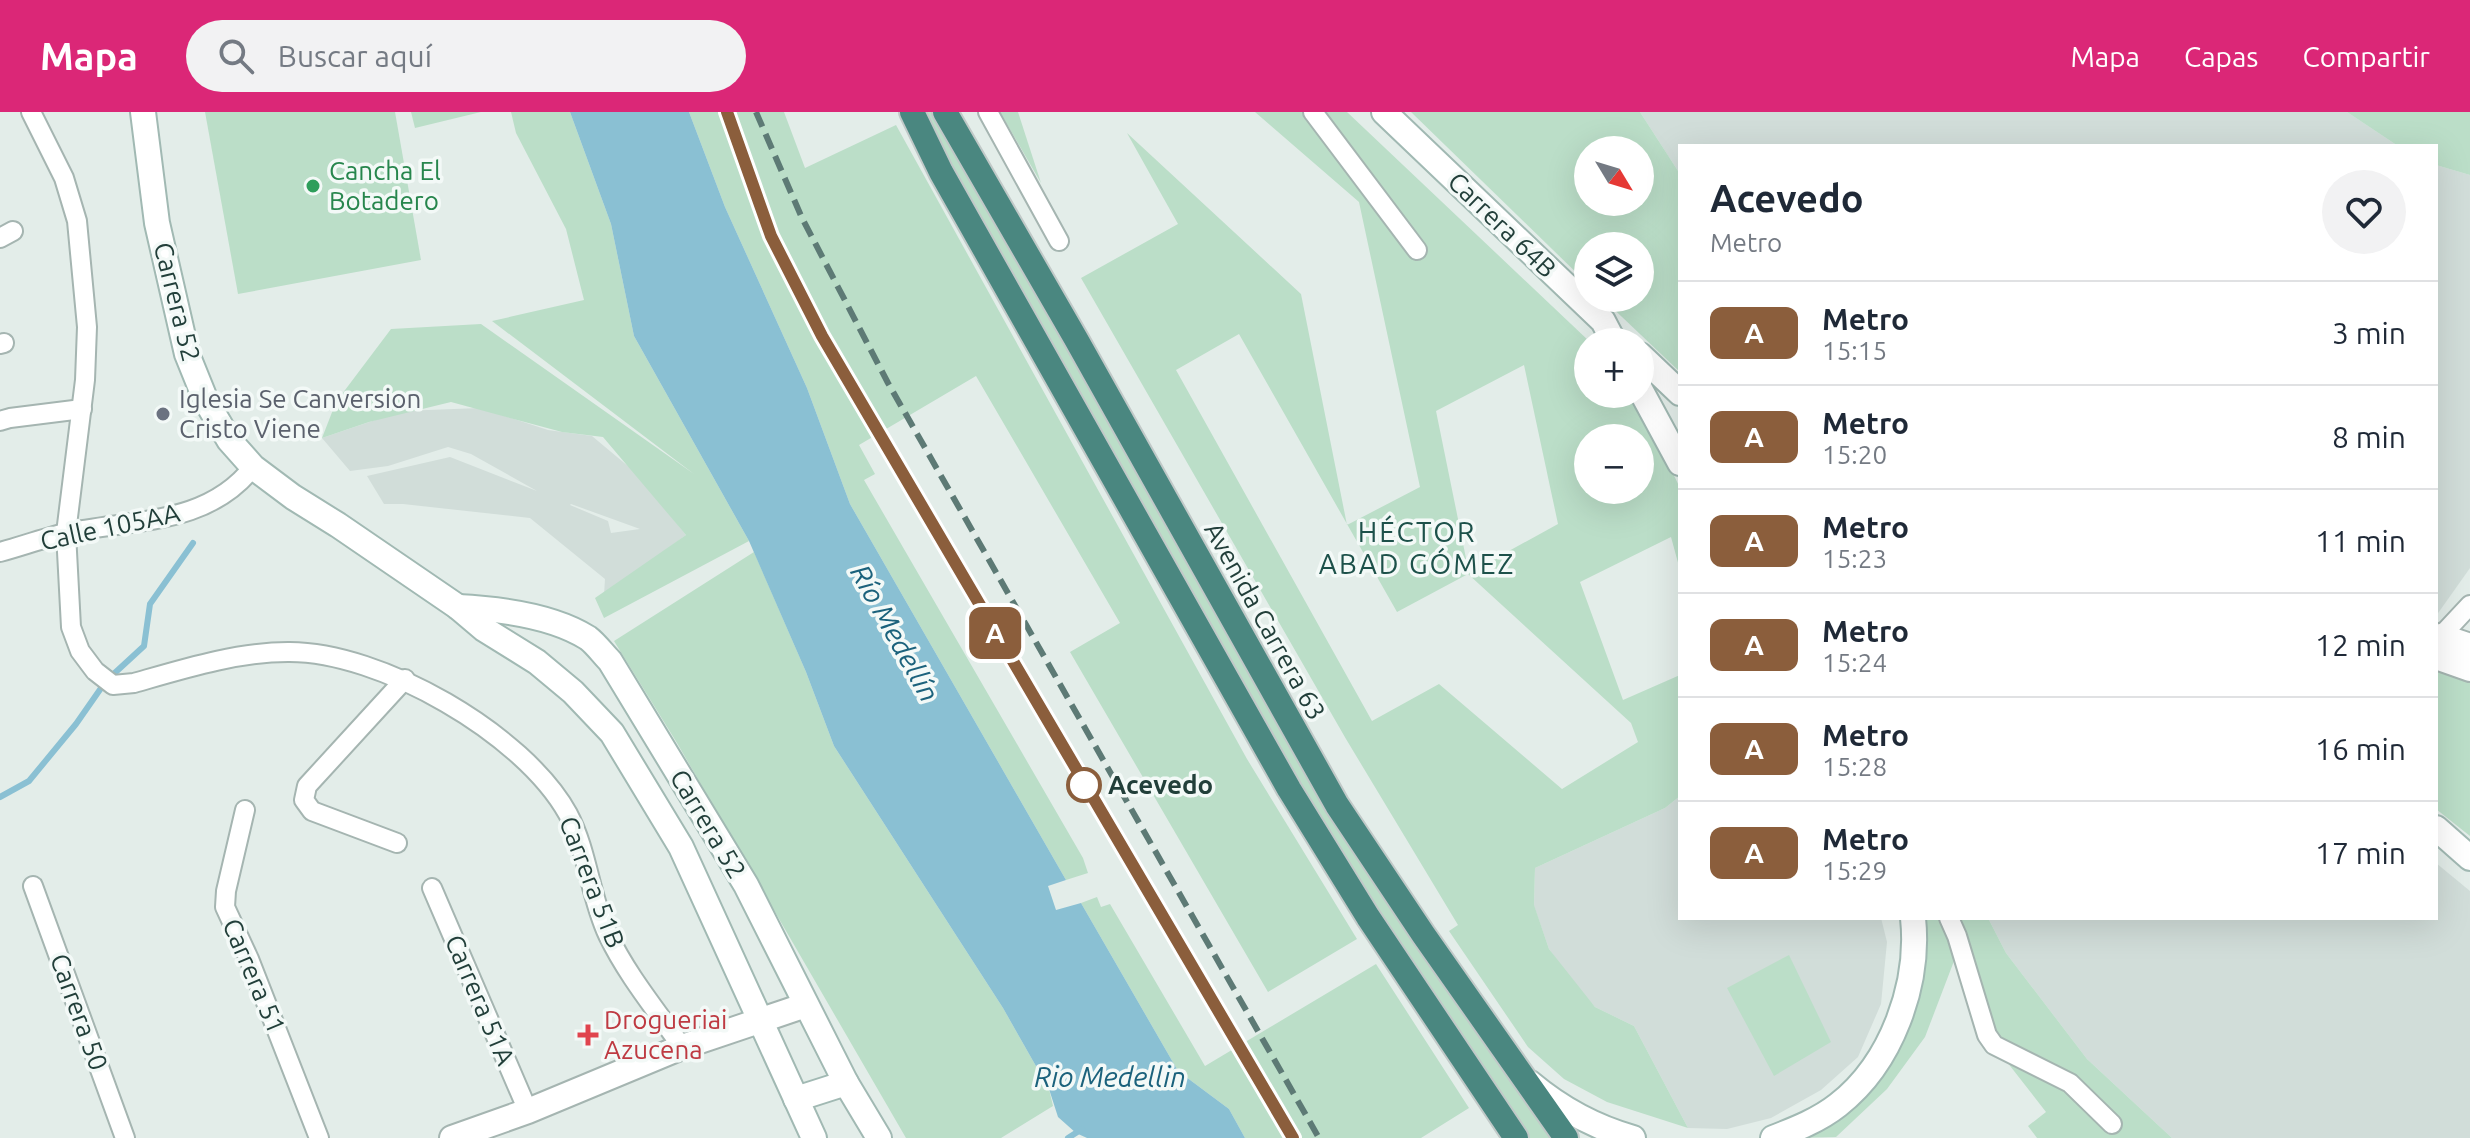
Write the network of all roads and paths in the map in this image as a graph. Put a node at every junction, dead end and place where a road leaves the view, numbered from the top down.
1 (31, 112) edge
2 (143, 112) edge
3 (912, 112) edge
4 (945, 112) edge
5 (988, 112) edge
6 (1313, 112) edge
7 (1384, 112) edge
8 (1059, 241) dead end
9 (1417, 250) dead end
10 (1606, 328) edge
11 (1654, 368) edge
12 (1678, 391) edge
13 (1650, 408) edge
14 (82, 409) junction
15 (0, 421) edge
16 (1678, 459) edge
17 (253, 467) junction
18 (66, 533) junction
19 (0, 552) edge
20 (2470, 605) edge
21 (458, 607) junction
22 (563, 626) junction
23 (2438, 645) edge
24 (2470, 646) edge
25 (537, 662) junction
26 (2470, 669) edge
27 (405, 679) junction
28 (245, 810) dead end
29 (2438, 830) edge
30 (397, 843) dead end
31 (2466, 852) edge
32 (33, 886) dead end
33 (432, 888) dead end
34 (1913, 920) edge
35 (1950, 920) edge
36 (806, 1005) junction
37 (761, 1020) junction
38 (682, 1047) junction
39 (1524, 1078) junction
40 (846, 1083) junction
41 (796, 1099) junction
42 (528, 1111) junction
43 (2112, 1124) dead end
44 (125, 1138) edge
45 (319, 1138) edge
46 (452, 1138) edge
47 (814, 1138) edge
48 (879, 1138) edge
49 (1516, 1138) edge
50 (1566, 1138) edge
51 (1633, 1138) edge
52 (1773, 1138) edge

1 - 14 street
2 - 17 main road, Carrera 52
3 - 49 highway
4 - 39 highway, Avenida Carrera 63
5 - 8 street
6 - 9 street
7 - 10 main road, Carrera 64B
11 - 12 main road
13 - 16 main road
14 - 15 street
14 - 18 street
17 - 18 street, Calle 105AA
17 - 21 main road, Carrera 52
18 - 19 street, Calle 105AA
18 - 27 street, Carrera 51B
20 - 23 street
21 - 22 main road, Carrera 52
21 - 25 main road, Carrera 52
22 - 25 main road
22 - 36 main road, Carrera 52
23 - 24 main road
23 - 26 main road
25 - 37 main road, Carrera 52
27 - 30 street
27 - 38 street, Carrera 51B
28 - 45 street, Carrera 51
29 - 31 main road
32 - 44 street, Carrera 50
33 - 42 street, Carrera 51A
34 - 52 main road
35 - 43 street
36 - 37 main road
36 - 40 main road, Carrera 52
37 - 38 main road
37 - 41 main road, Carrera 52
38 - 42 main road
39 - 50 highway, Avenida Carrera 63
39 - 51 main road
40 - 41 main road
40 - 48 main road, Carrera 52
41 - 47 main road, Carrera 52
42 - 46 main road

